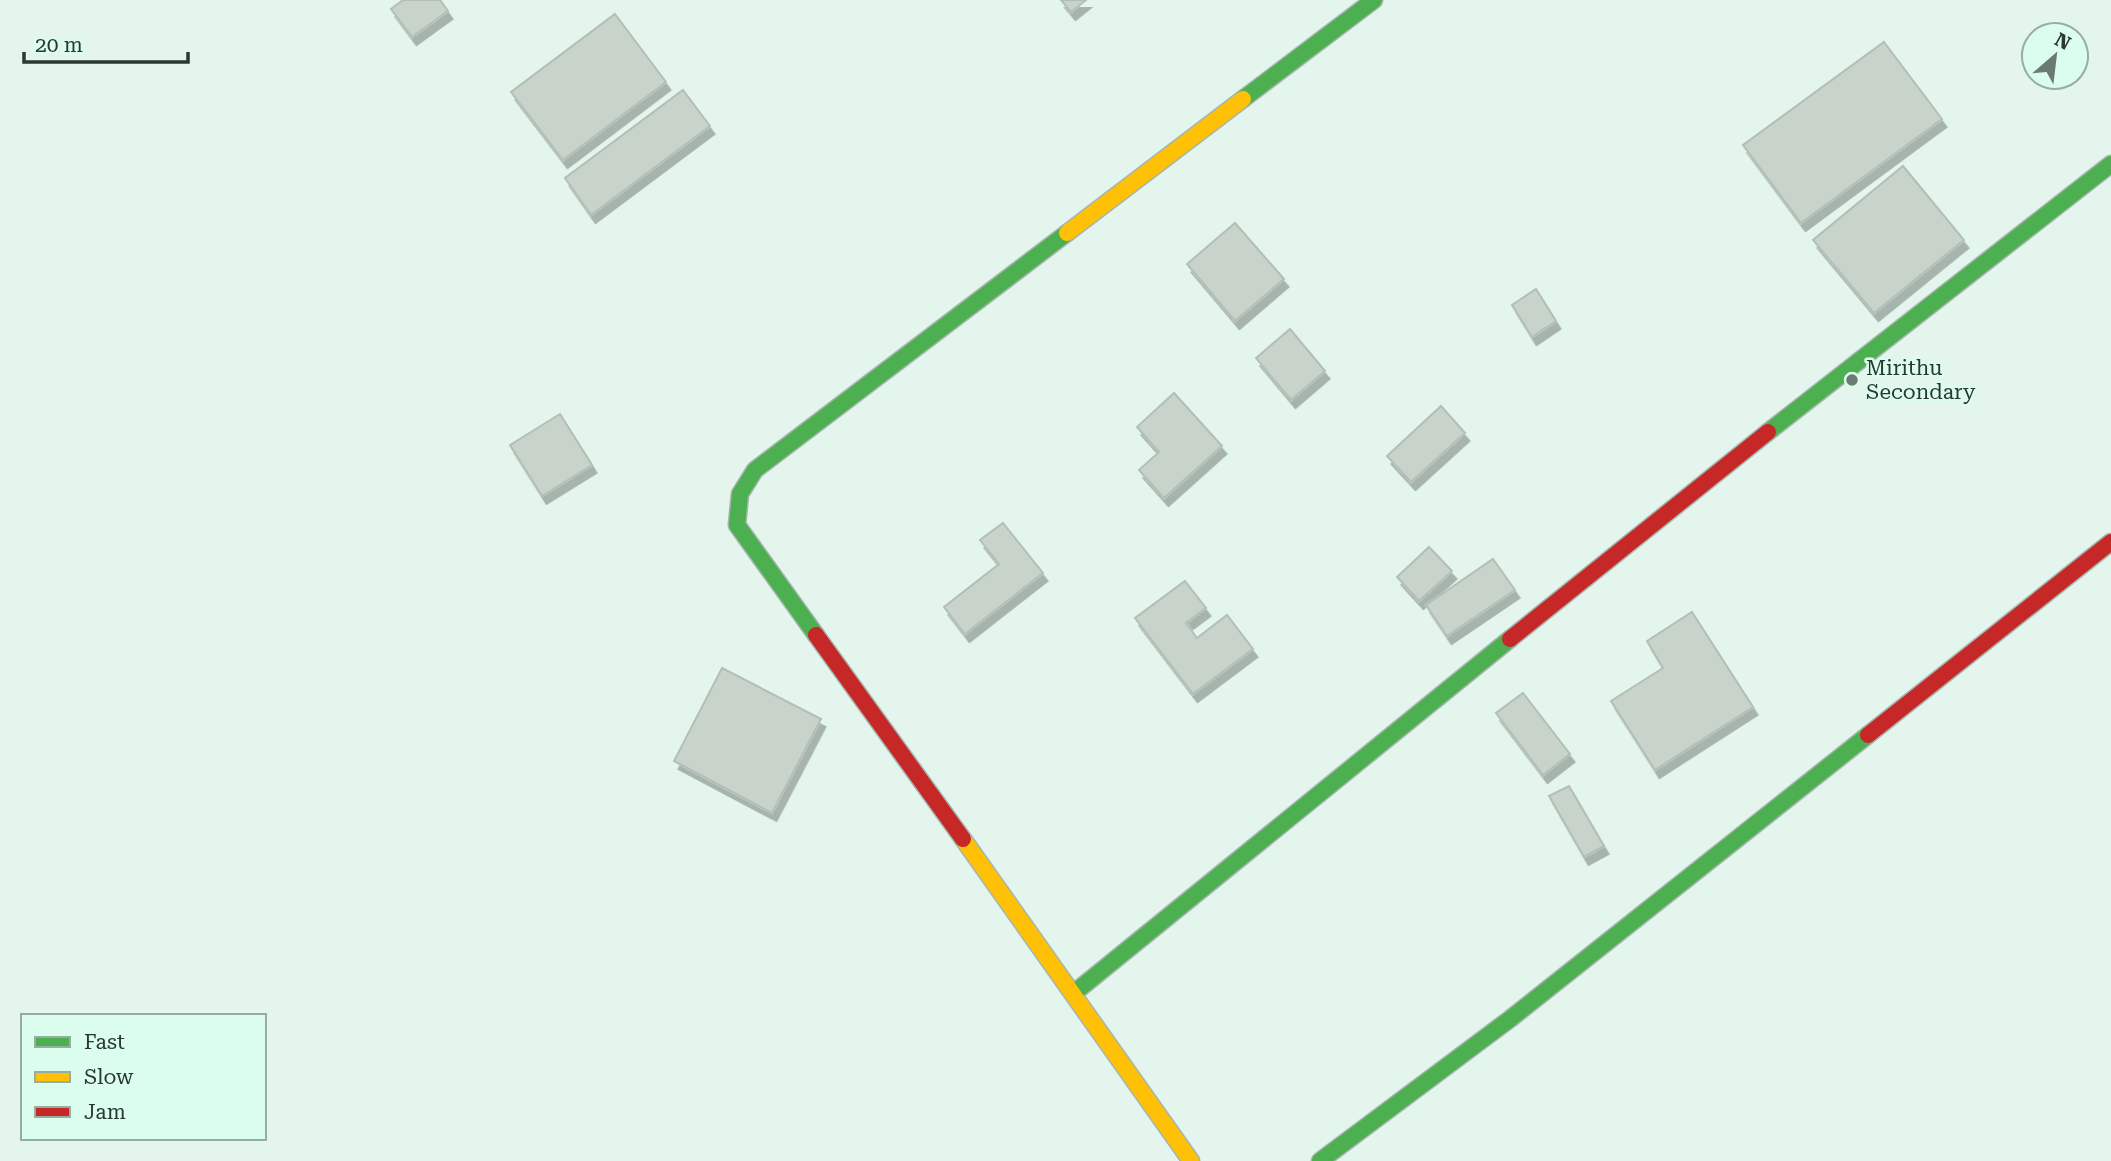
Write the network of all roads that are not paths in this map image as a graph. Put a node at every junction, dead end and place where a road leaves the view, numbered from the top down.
1 (1374, 0) edge
2 (2111, 164) edge
3 (2111, 542) edge
4 (1074, 993) junction
5 (1191, 1161) edge
6 (1320, 1161) edge

1 - 4 street
2 - 4 street
3 - 6 street
4 - 5 street

